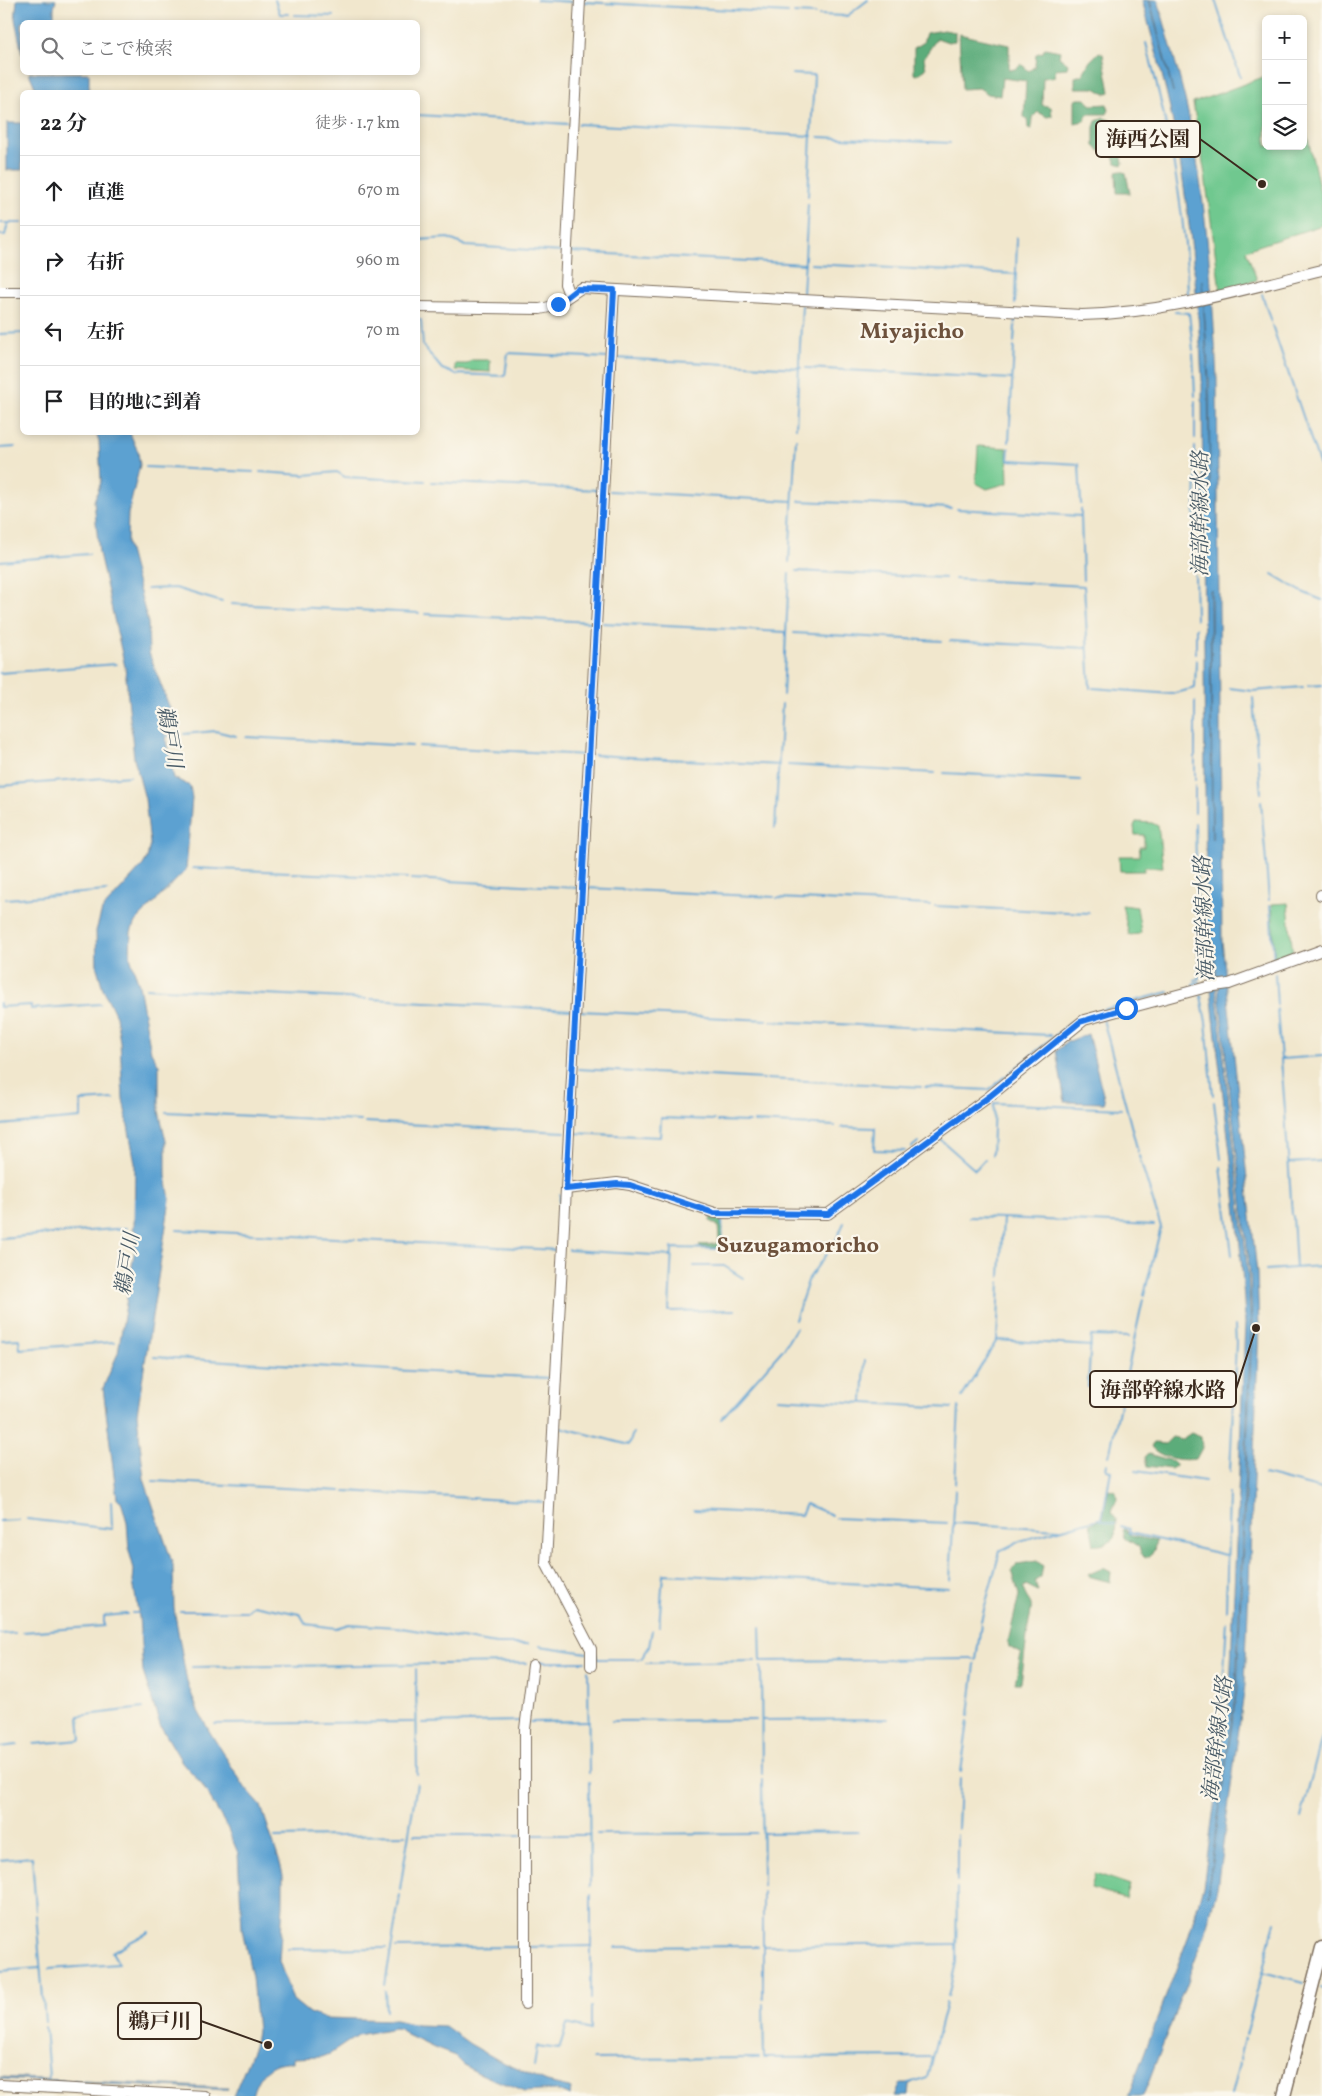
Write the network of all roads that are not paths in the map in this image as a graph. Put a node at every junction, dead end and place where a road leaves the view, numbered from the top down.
1 (580, 0) edge
2 (1322, 270) edge
3 (614, 290) junction
4 (0, 292) edge
5 (20, 292) edge
6 (569, 294) junction
7 (420, 307) edge
8 (1322, 950) edge
9 (566, 1189) junction
10 (532, 1666) dead end
11 (592, 1666) dead end
12 (1322, 1948) edge
13 (525, 2004) dead end
14 (0, 2085) edge
15 (205, 2096) edge
16 (1284, 2096) edge

1 - 6 street
2 - 3 street
3 - 6 street
3 - 9 street
4 - 5 street
6 - 7 street
8 - 9 street
9 - 11 street
10 - 13 street
12 - 16 highway
14 - 15 street

